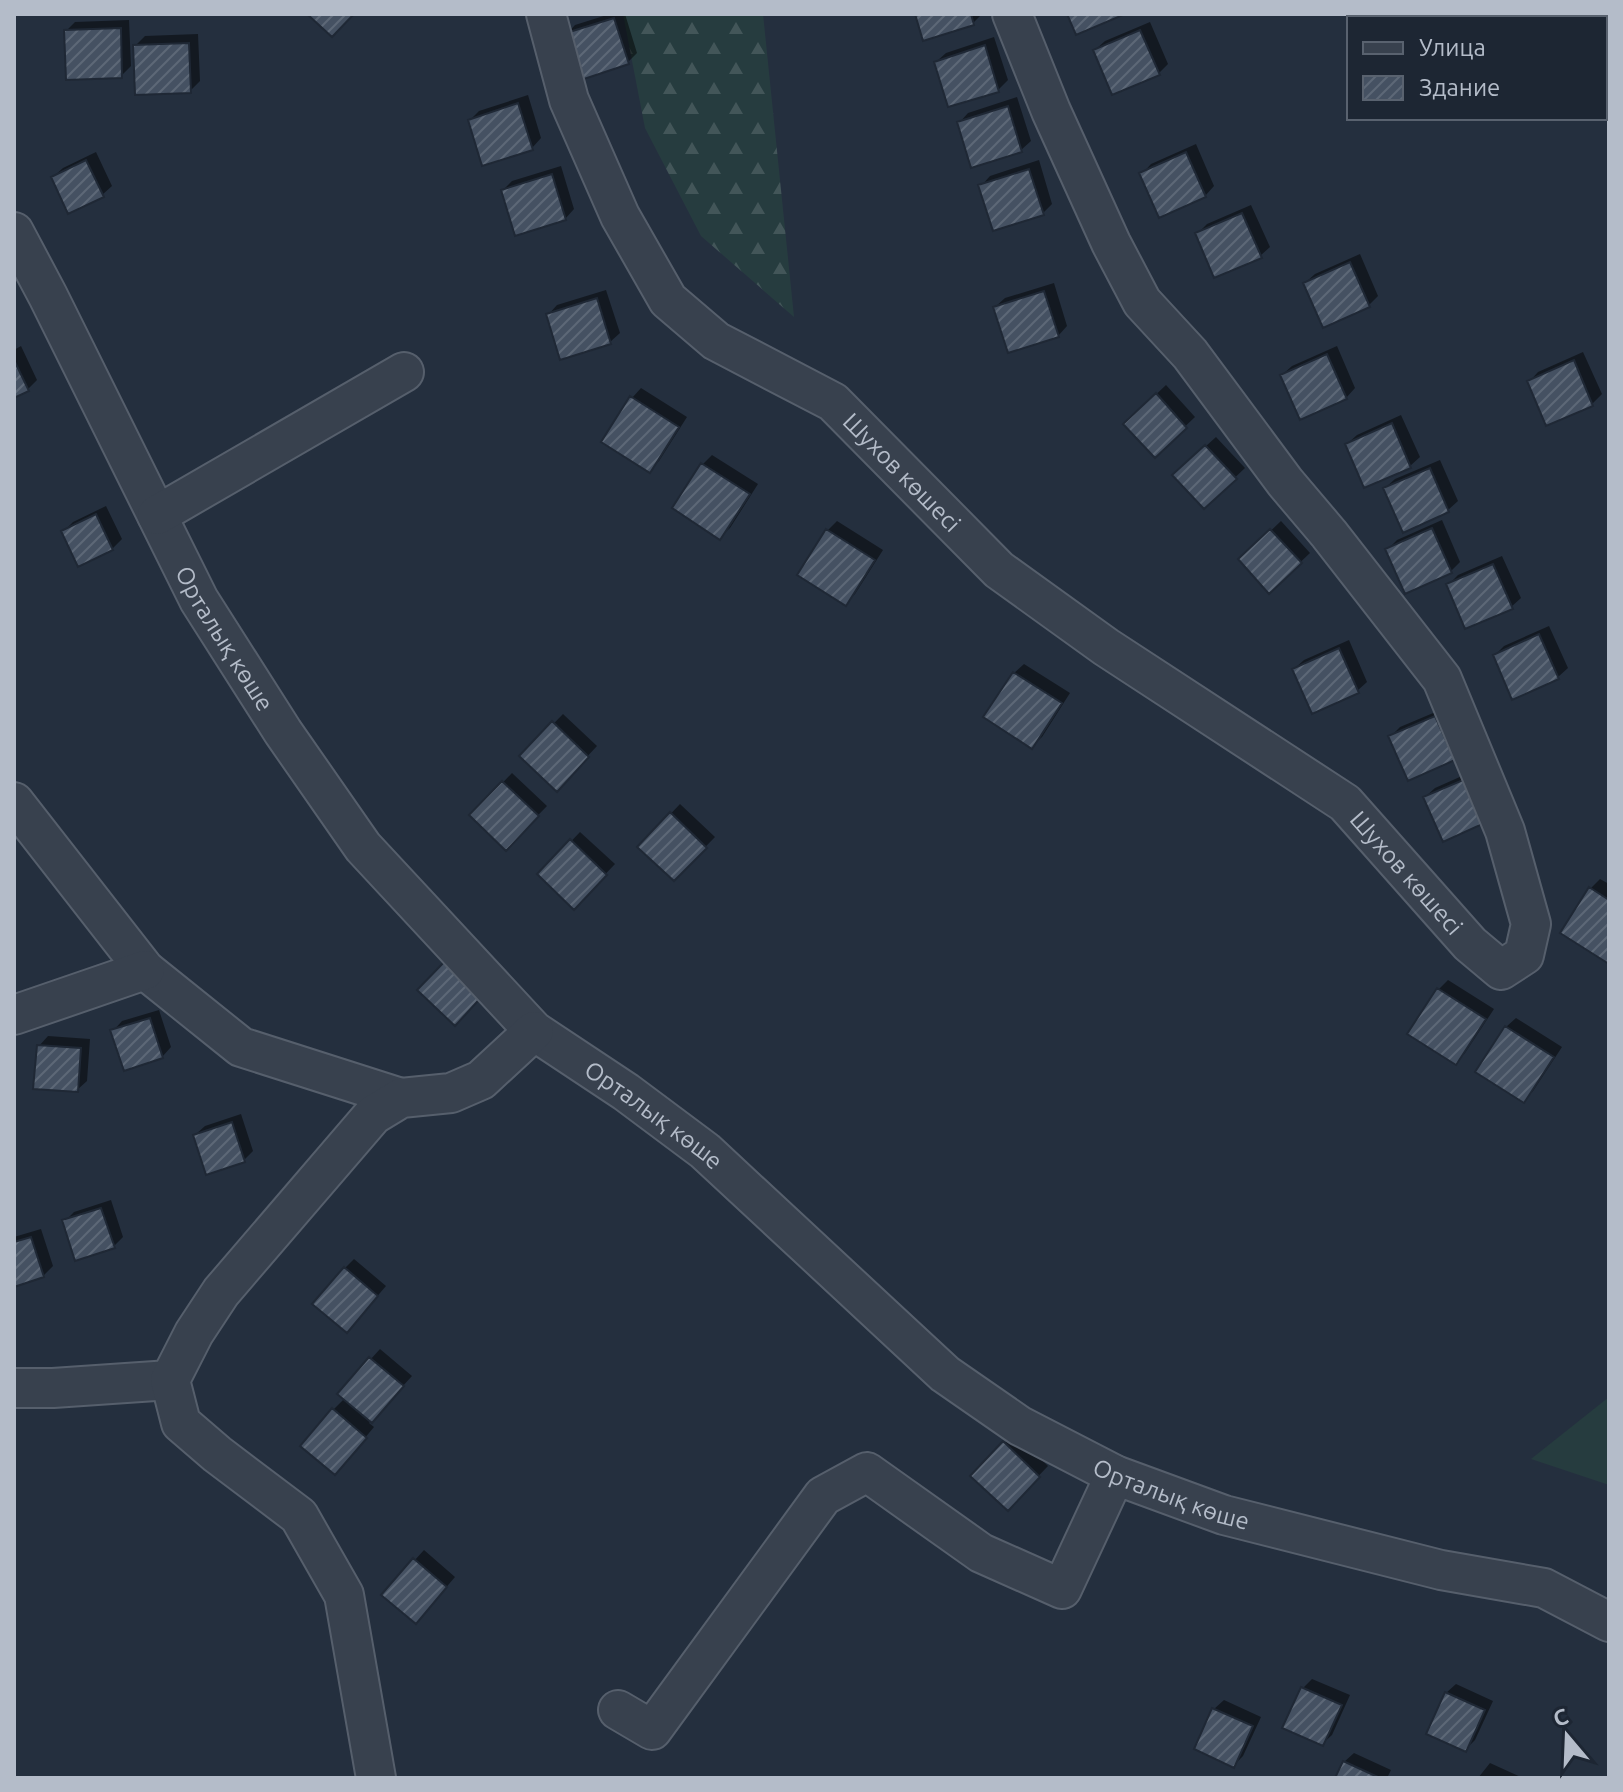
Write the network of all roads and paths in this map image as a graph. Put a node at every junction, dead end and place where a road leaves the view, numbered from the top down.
1 (546, 14) edge
2 (1012, 14) edge
3 (14, 232) edge
4 (404, 372) dead end
5 (157, 515) junction
6 (14, 802) edge
7 (145, 970) junction
8 (14, 1015) edge
9 (534, 1031) junction
10 (401, 1098) junction
11 (170, 1380) junction
12 (14, 1388) edge
13 (1115, 1475) junction
14 (1609, 1622) edge
15 (618, 1710) dead end
16 (376, 1778) edge

1 - 2 street, Шухов көшесі
3 - 5 street, Орталық көше
4 - 5 street
5 - 9 street, Орталық көше
6 - 7 street
7 - 8 street
7 - 10 street
9 - 10 street
9 - 13 street, Орталық көше
10 - 11 street
11 - 12 street
11 - 16 street
13 - 14 street, Орталық көше
13 - 15 street

